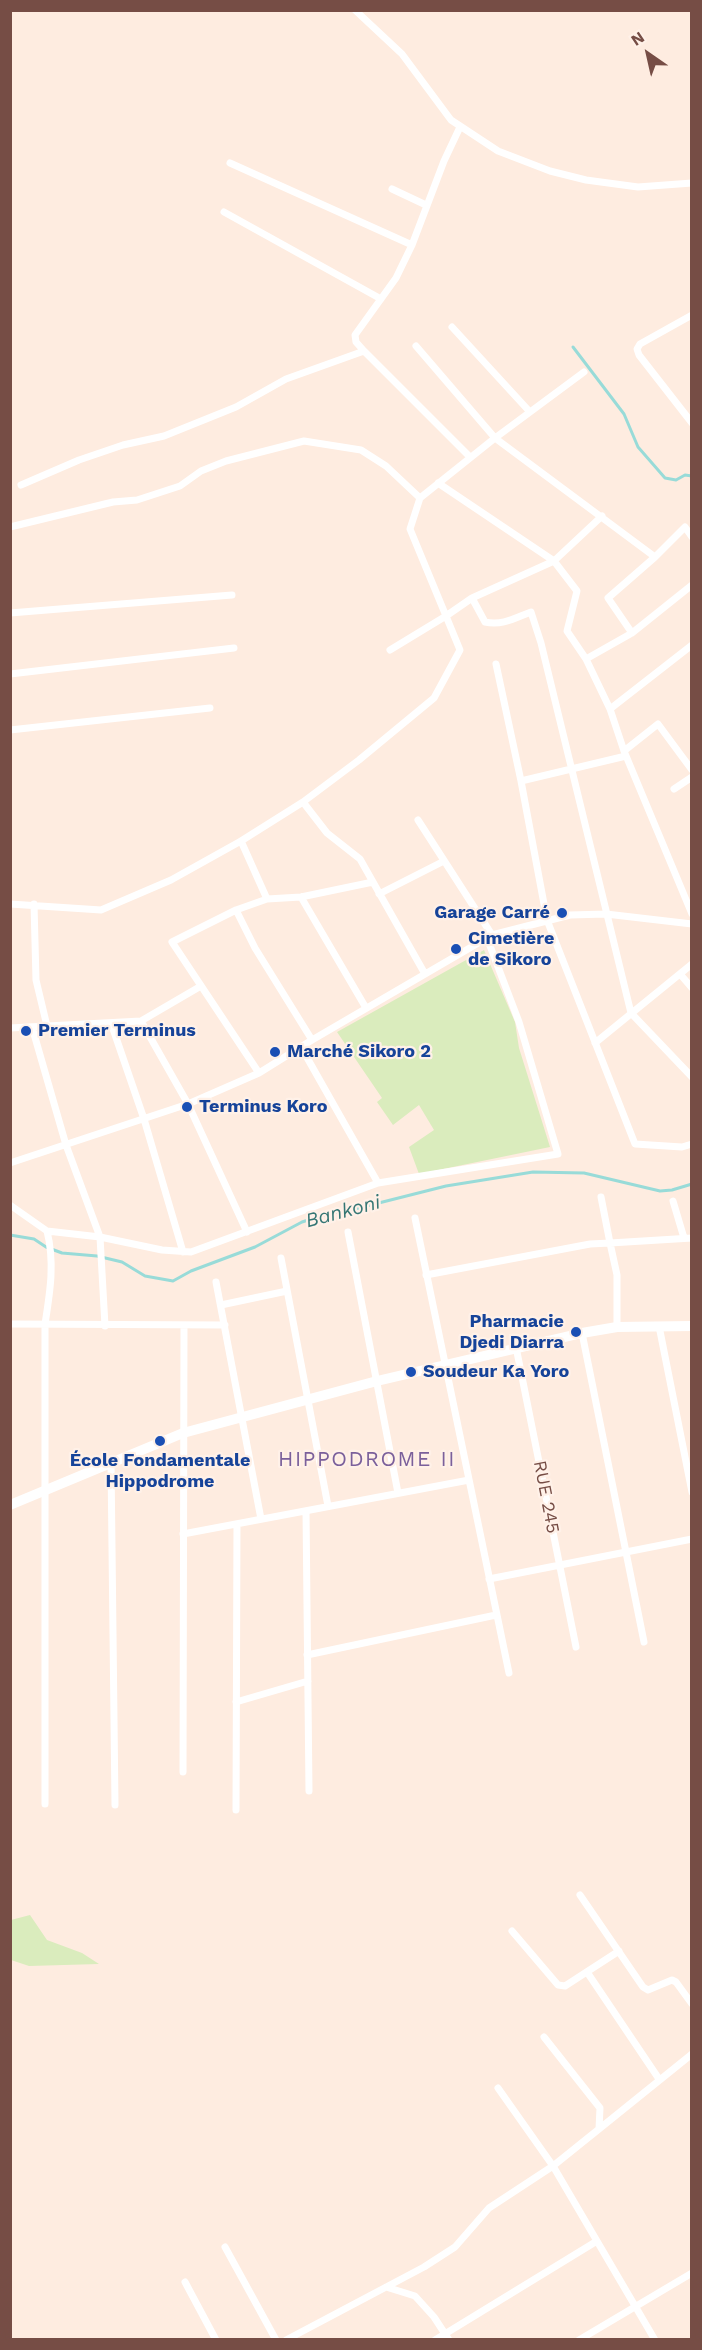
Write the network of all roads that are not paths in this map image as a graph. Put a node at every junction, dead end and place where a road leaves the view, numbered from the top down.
1 (355, 10) edge
2 (460, 127) junction
3 (230, 163) dead end
4 (692, 183) edge
5 (392, 189) dead end
6 (426, 205) junction
7 (224, 212) dead end
8 (412, 245) junction
9 (381, 299) junction
10 (692, 315) edge
11 (452, 327) dead end
12 (416, 346) dead end
13 (364, 351) junction
14 (584, 372) dead end
15 (530, 412) junction
16 (692, 423) edge
17 (495, 438) junction
18 (470, 458) junction
19 (438, 483) junction
20 (21, 485) dead end
21 (420, 498) junction
22 (602, 516) junction
23 (10, 527) edge
24 (692, 537) edge
25 (656, 557) junction
26 (554, 561) junction
27 (692, 585) edge
28 (232, 596) dead end
29 (472, 598) junction
30 (10, 613) edge
31 (446, 616) junction
32 (632, 633) junction
33 (692, 645) edge
34 (234, 648) dead end
35 (390, 650) dead end
36 (586, 659) junction
37 (496, 664) dead end
38 (10, 674) edge
39 (210, 708) dead end
40 (610, 709) junction
41 (10, 730) edge
42 (625, 754) junction
43 (572, 770) junction
44 (692, 770) edge
45 (692, 777) edge
46 (521, 781) junction
47 (674, 789) dead end
48 (303, 802) junction
49 (418, 820) dead end
50 (241, 841) junction
51 (444, 861) junction
52 (373, 882) junction
53 (379, 894) junction
54 (301, 897) junction
55 (267, 899) junction
56 (10, 904) edge
57 (34, 904) junction
58 (690, 909) edge
59 (236, 910) junction
60 (606, 914) junction
61 (547, 920) junction
62 (692, 924) edge
63 (490, 937) junction
64 (692, 964) edge
65 (425, 974) junction
66 (680, 974) junction
67 (201, 986) junction
68 (692, 988) edge
69 (366, 1008) junction
70 (631, 1013) junction
71 (141, 1021) junction
72 (111, 1023) junction
73 (47, 1026) junction
74 (32, 1027) junction
75 (10, 1028) edge
76 (312, 1040) junction
77 (594, 1043) junction
78 (301, 1047) junction
79 (259, 1073) junction
80 (692, 1077) edge
81 (188, 1104) junction
82 (144, 1119) junction
83 (692, 1144) edge
84 (66, 1146) junction
85 (10, 1162) edge
86 (378, 1183) junction
87 (601, 1197) dead end
88 (10, 1200) edge
89 (673, 1201) dead end
90 (11, 1205) edge
91 (415, 1218) dead end
92 (47, 1231) junction
93 (247, 1232) junction
94 (348, 1232) dead end
95 (100, 1237) junction
96 (688, 1238) edge
97 (610, 1243) junction
98 (183, 1252) junction
99 (281, 1258) dead end
100 (426, 1275) junction
101 (216, 1282) dead end
102 (287, 1291) junction
103 (221, 1305) junction
104 (10, 1324) edge
105 (45, 1324) junction
106 (225, 1325) junction
107 (105, 1326) junction
108 (183, 1326) junction
109 (658, 1326) junction
110 (692, 1326) edge
111 (617, 1327) junction
112 (582, 1333) junction
113 (516, 1347) junction
114 (445, 1364) junction
115 (377, 1381) junction
116 (308, 1399) junction
117 (243, 1416) junction
118 (183, 1433) junction
119 (111, 1462) junction
120 (469, 1480) junction
121 (45, 1490) junction
122 (692, 1492) edge
123 (398, 1493) junction
124 (10, 1505) edge
125 (328, 1506) junction
126 (306, 1511) junction
127 (261, 1519) junction
128 (237, 1524) junction
129 (183, 1534) junction
130 (692, 1539) edge
131 (626, 1552) junction
132 (560, 1565) junction
133 (489, 1579) junction
134 (496, 1615) junction
135 (644, 1642) dead end
136 (576, 1647) dead end
137 (308, 1655) junction
138 (508, 1674) dead end
139 (308, 1681) junction
140 (237, 1702) junction
141 (183, 1772) dead end
142 (309, 1791) dead end
143 (45, 1804) dead end
144 (115, 1805) dead end
145 (236, 1810) dead end
146 (580, 1895) dead end
147 (512, 1931) dead end
148 (619, 1951) junction
149 (587, 1972) junction
150 (692, 2004) edge
151 (544, 2037) dead end
152 (692, 2054) edge
153 (659, 2079) junction
154 (498, 2088) dead end
155 (599, 2129) junction
156 (553, 2166) junction
157 (597, 2241) junction
158 (225, 2247) dead end
159 (692, 2273) edge
160 (185, 2282) dead end
161 (386, 2287) junction
162 (636, 2306) junction
163 (447, 2337) edge
164 (216, 2340) edge
165 (276, 2340) edge
166 (286, 2340) edge
167 (435, 2340) edge
168 (579, 2340) edge
169 (655, 2340) edge

1 - 2 street
2 - 4 street
2 - 6 street
3 - 8 street
5 - 6 street
6 - 8 street
7 - 9 street
8 - 9 street
9 - 13 street
10 - 16 street
11 - 15 street
12 - 17 street
13 - 18 street
13 - 20 street
14 - 15 street
15 - 17 street
17 - 18 street
17 - 22 street
18 - 19 street
19 - 21 street
19 - 26 street
21 - 23 street
21 - 31 street
22 - 25 street
22 - 26 street
24 - 25 street
25 - 32 street
26 - 29 street
26 - 36 street
27 - 32 street
28 - 30 street
29 - 31 street
29 - 43 street
31 - 35 street
31 - 48 street
32 - 36 street
33 - 40 street
34 - 38 street
36 - 40 street
37 - 46 street
39 - 41 street
40 - 42 street
42 - 43 street
42 - 44 street
42 - 58 street
43 - 46 street
43 - 60 street
45 - 47 street
46 - 61 street
48 - 50 street
48 - 52 street
49 - 51 street
50 - 55 street
50 - 57 street
51 - 53 street
51 - 63 street
52 - 53 street
52 - 54 street
53 - 65 street
54 - 55 street
54 - 69 street
55 - 59 street
56 - 57 street
57 - 73 street
59 - 67 street
59 - 76 street
60 - 61 street
60 - 62 street
60 - 70 street
61 - 63 street
61 - 77 street
63 - 65 street
63 - 86 street
64 - 66 street
65 - 69 street
66 - 68 street
66 - 70 street
67 - 71 street
67 - 79 street
69 - 76 street
70 - 77 street
70 - 80 street
71 - 72 street
71 - 81 street
72 - 73 street
72 - 82 street
73 - 74 street
74 - 75 street
74 - 84 street
76 - 78 street
77 - 83 street
78 - 79 street
78 - 86 street
79 - 81 street
81 - 82 street
81 - 93 street
82 - 84 street
82 - 98 street
84 - 85 street
84 - 95 street
86 - 93 street
87 - 97 street
88 - 90 street
89 - 96 street
90 - 92 street
91 - 100 street
92 - 95 street
92 - 105 street
93 - 98 street
94 - 115 street
95 - 98 street
95 - 107 street
96 - 97 street
97 - 100 street
97 - 111 street
99 - 102 street
100 - 114 street
101 - 103 street
102 - 103 street
102 - 116 street
103 - 106 street
104 - 105 street
105 - 107 street
105 - 121 street
106 - 108 street
106 - 117 street
107 - 108 street
108 - 118 street
109 - 110 street
109 - 111 street
109 - 122 street
111 - 112 street
112 - 113 street
112 - 131 street
113 - 114 street
113 - 132 street, RUE 245
114 - 115 street
114 - 120 street
115 - 116 street
115 - 123 street
116 - 117 street
116 - 125 street
117 - 118 street
117 - 127 street
118 - 119 street
118 - 129 street
119 - 121 street
119 - 144 street
120 - 123 street
120 - 133 street
121 - 124 street
121 - 143 street
123 - 125 street
125 - 126 street
126 - 127 street
126 - 137 street
127 - 128 street
128 - 129 street
128 - 140 street
129 - 141 street
130 - 131 street
131 - 132 street
131 - 135 street
132 - 133 street
132 - 136 street, RUE 245
133 - 134 street
134 - 137 street
134 - 138 street
137 - 139 street
139 - 140 street
139 - 142 street
140 - 145 street
146 - 148 street
147 - 149 street
148 - 149 street
148 - 150 street
149 - 153 street
151 - 155 street
152 - 153 street
153 - 155 street
154 - 156 street
155 - 156 street
156 - 157 street
156 - 161 street
157 - 162 street
157 - 163 street
158 - 165 street
159 - 162 street
160 - 164 street
161 - 163 street
161 - 166 street
162 - 168 street
162 - 169 street
163 - 167 street

